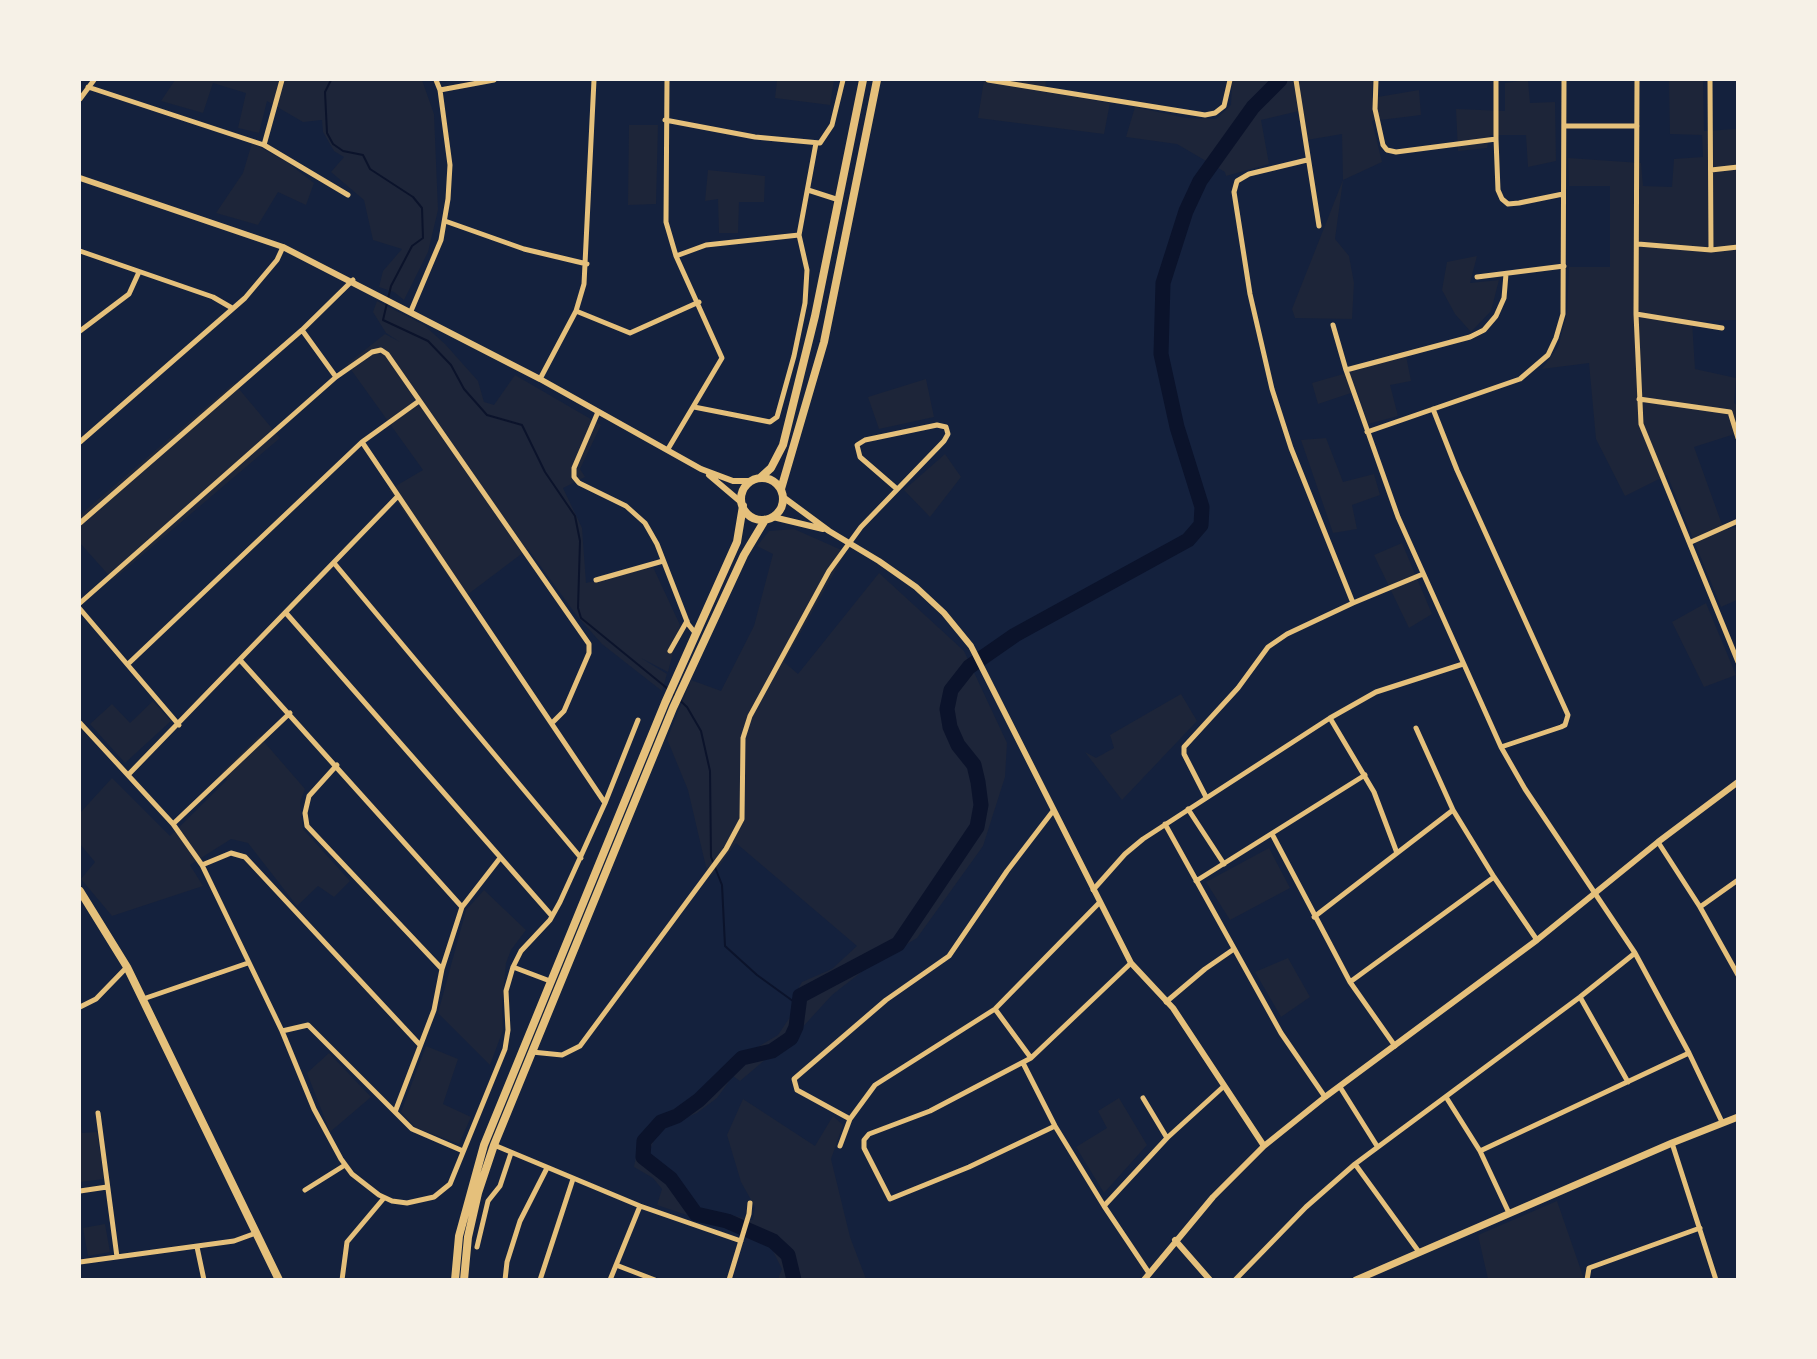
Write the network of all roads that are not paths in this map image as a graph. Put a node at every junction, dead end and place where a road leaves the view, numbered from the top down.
1 (94, 80) edge
2 (282, 80) edge
3 (436, 80) edge
4 (494, 80) edge
5 (594, 80) edge
6 (667, 80) edge
7 (843, 80) edge
8 (863, 80) edge
9 (877, 80) edge
10 (988, 80) edge
11 (1230, 80) edge
12 (1296, 80) edge
13 (1376, 80) edge
14 (1496, 80) edge
15 (1564, 80) edge
16 (1637, 80) edge
17 (1710, 80) edge
18 (88, 87) junction
19 (440, 90) junction
20 (80, 99) edge
21 (665, 120) junction
22 (1564, 126) junction
23 (1637, 126) junction
24 (1496, 139) junction
25 (816, 143) junction
26 (264, 146) junction
27 (1307, 160) junction
28 (1737, 167) edge
29 (1711, 170) junction
30 (80, 178) edge
31 (808, 190) junction
32 (1563, 194) junction
33 (348, 195) dead end
34 (839, 200) junction
35 (445, 220) junction
36 (1319, 226) dead end
37 (799, 235) junction
38 (1638, 244) junction
39 (283, 247) junction
40 (1737, 247) edge
41 (1711, 250) junction
42 (80, 251) edge
43 (676, 256) junction
44 (586, 264) junction
45 (1564, 266) junction
46 (139, 272) junction
47 (1506, 274) junction
48 (1477, 277) dead end
49 (353, 280) junction
50 (699, 302) junction
51 (232, 308) junction
52 (411, 311) junction
53 (576, 311) junction
54 (1636, 314) junction
55 (1333, 325) dead end
56 (1722, 328) dead end
57 (302, 330) junction
58 (80, 331) edge
59 (1346, 370) junction
60 (336, 377) junction
61 (540, 379) junction
62 (1639, 399) junction
63 (419, 401) junction
64 (694, 407) junction
65 (1433, 409) junction
66 (598, 412) junction
67 (1367, 432) junction
68 (1737, 438) edge
69 (80, 442) edge
70 (362, 442) junction
71 (668, 449) junction
72 (701, 469) junction
73 (756, 480) junction
74 (897, 489) junction
75 (782, 493) junction
76 (398, 496) junction
77 (742, 504) junction
78 (769, 519) junction
79 (1737, 521) edge
80 (80, 523) edge
81 (830, 531) junction
82 (849, 542) junction
83 (1691, 542) junction
84 (663, 561) junction
85 (334, 563) junction
86 (1423, 574) junction
87 (596, 580) dead end
88 (80, 603) edge
89 (1353, 603) junction
90 (80, 609) edge
91 (286, 613) junction
92 (687, 621) junction
93 (696, 634) junction
94 (670, 651) dead end
95 (240, 660) junction
96 (1737, 663) edge
97 (128, 664) junction
98 (1463, 664) junction
99 (290, 712) junction
100 (1330, 718) junction
101 (638, 720) dead end
102 (80, 723) edge
103 (552, 723) junction
104 (179, 725) junction
105 (1416, 728) dead end
106 (1501, 747) junction
107 (337, 765) junction
108 (128, 775) junction
109 (1365, 775) junction
110 (1737, 782) edge
111 (1206, 797) junction
112 (605, 804) junction
113 (1188, 809) junction
114 (1453, 810) junction
115 (1053, 812) junction
116 (173, 824) junction
117 (1165, 824) junction
118 (1272, 834) junction
119 (1658, 842) junction
120 (1397, 853) junction
121 (500, 858) junction
122 (581, 858) junction
123 (1224, 864) junction
124 (202, 866) junction
125 (1494, 877) junction
126 (1737, 880) edge
127 (1196, 881) junction
128 (1093, 890) junction
129 (80, 891) edge
130 (1596, 893) junction
131 (1100, 902) junction
132 (462, 907) junction
133 (1700, 907) junction
134 (552, 916) junction
135 (1314, 917) junction
136 (1537, 940) junction
137 (1234, 949) junction
138 (1635, 953) junction
139 (248, 963) junction
140 (1131, 963) junction
141 (127, 967) junction
142 (513, 967) junction
143 (442, 969) junction
144 (1737, 975) edge
145 (550, 981) junction
146 (1350, 982) junction
147 (1580, 997) junction
148 (143, 999) junction
149 (1166, 1002) junction
150 (80, 1007) edge
151 (995, 1009) junction
152 (282, 1031) junction
153 (420, 1045) junction
154 (1395, 1046) junction
155 (532, 1052) junction
156 (1689, 1053) junction
157 (1031, 1058) junction
158 (1023, 1063) junction
159 (1628, 1082) junction
160 (1223, 1087) junction
161 (1340, 1088) junction
162 (1325, 1097) junction
163 (1446, 1097) junction
164 (1143, 1098) dead end
165 (395, 1112) junction
166 (98, 1113) dead end
167 (1737, 1117) edge
168 (850, 1119) junction
169 (1722, 1122) junction
170 (1054, 1126) junction
171 (1167, 1138) junction
172 (1672, 1143) junction
173 (494, 1145) junction
174 (840, 1146) dead end
175 (1264, 1146) junction
176 (1377, 1146) junction
177 (463, 1151) junction
178 (1480, 1151) junction
179 (511, 1153) junction
180 (1355, 1164) junction
181 (345, 1165) junction
182 (547, 1168) junction
183 (573, 1179) junction
184 (107, 1187) junction
185 (305, 1190) dead end
186 (80, 1191) edge
187 (384, 1198) junction
188 (750, 1203) dead end
189 (640, 1206) junction
190 (1104, 1206) junction
191 (1509, 1213) junction
192 (1700, 1228) junction
193 (256, 1233) junction
194 (742, 1238) junction
195 (1175, 1240) junction
196 (477, 1246) dead end
197 (197, 1247) junction
198 (1419, 1252) junction
199 (117, 1257) junction
200 (80, 1262) edge
201 (616, 1265) junction
202 (1149, 1273) junction
203 (204, 1280) edge
204 (279, 1280) edge
205 (342, 1280) edge
206 (455, 1280) edge
207 (464, 1280) edge
208 (505, 1280) edge
209 (540, 1280) edge
210 (610, 1280) edge
211 (655, 1280) edge
212 (729, 1280) edge
213 (1144, 1280) edge
214 (1210, 1280) edge
215 (1235, 1280) edge
216 (1356, 1280) edge
217 (1587, 1280) edge
218 (1716, 1280) edge

1 - 18 street
2 - 26 street
3 - 19 street
4 - 19 street
5 - 44 street
6 - 21 street
7 - 25 street
8 - 34 main road
9 - 75 main road
10 - 11 street
12 - 27 street
13 - 24 street
14 - 24 street
15 - 22 street
16 - 23 street
17 - 29 street
18 - 20 street
18 - 26 street
19 - 35 street
21 - 25 street
21 - 43 street
22 - 23 street
22 - 32 street
23 - 38 street
24 - 32 street
25 - 31 street
26 - 33 street
27 - 36 street
27 - 89 street
28 - 29 street
29 - 41 street
30 - 39 street
31 - 34 street
31 - 37 street
32 - 45 street
34 - 73 main road
35 - 44 street
35 - 52 street
37 - 43 street
37 - 64 street
38 - 41 street
38 - 54 street
39 - 49 street
39 - 51 street
40 - 41 street
42 - 46 street
43 - 50 street
44 - 53 street
45 - 47 street
45 - 65 street
46 - 51 street
46 - 58 street
47 - 48 street
47 - 59 street
49 - 52 street
49 - 57 street
50 - 53 street
50 - 64 street
51 - 69 street
52 - 61 street
53 - 61 street
54 - 56 street
54 - 62 street
55 - 59 street
57 - 60 street
57 - 80 street
59 - 67 street
60 - 63 street
60 - 88 street
61 - 66 street
62 - 68 street
62 - 83 street
63 - 70 street
63 - 103 street
64 - 71 street
65 - 67 street
65 - 106 street
66 - 71 street
66 - 84 street
67 - 86 street
70 - 76 street
70 - 97 street
71 - 72 street
72 - 73 street
72 - 77 street
73 - 75 main road
73 - 77 main road
74 - 74 street
74 - 82 street
75 - 78 main road
75 - 81 street
76 - 85 street
76 - 103 street
77 - 78 main road
77 - 93 main road
78 - 81 street
78 - 155 main road
79 - 83 street
81 - 82 street
82 - 115 street
82 - 155 street
83 - 96 street
84 - 87 street
84 - 92 street
85 - 91 street
85 - 122 street
86 - 89 street
86 - 98 street
89 - 111 street
90 - 97 street
91 - 95 street
91 - 121 street
92 - 93 street
92 - 94 street
93 - 145 main road
95 - 99 street
95 - 104 street
97 - 104 street
98 - 100 street
98 - 106 street
99 - 107 street
99 - 116 street
100 - 109 street
100 - 111 street
101 - 112 street
102 - 108 street
103 - 112 street
104 - 108 street
105 - 114 street
106 - 130 street
107 - 132 street
107 - 143 street
108 - 116 street
109 - 118 street
109 - 120 street
110 - 119 street
111 - 113 street
112 - 122 street
113 - 117 street
113 - 123 street
114 - 120 street
114 - 125 street
115 - 128 street
115 - 168 street
116 - 124 street
117 - 127 street
117 - 128 street
118 - 123 street
118 - 135 street
119 - 130 street
119 - 133 street
120 - 135 street
121 - 132 street
121 - 134 street
122 - 134 street
123 - 127 street
124 - 139 street
124 - 153 street
125 - 136 street
125 - 146 street
126 - 133 street
127 - 137 street
128 - 131 street
129 - 141 main road
130 - 136 street
130 - 138 street
131 - 140 street
131 - 151 street
132 - 143 street
133 - 144 street
134 - 142 street
135 - 146 street
136 - 154 street
137 - 149 street
137 - 162 street
138 - 147 street
138 - 156 street
139 - 148 street
139 - 152 street
140 - 149 street
140 - 157 street
141 - 148 main road
141 - 150 street
142 - 145 street
142 - 177 street
143 - 153 street
145 - 206 main road
146 - 154 street
147 - 159 street
147 - 163 street
148 - 193 main road
149 - 160 street
151 - 157 street
151 - 168 street
152 - 165 street
152 - 181 street
153 - 165 street
154 - 161 street
155 - 173 main road
156 - 159 street
156 - 169 street
157 - 158 street
158 - 170 street
158 - 170 street
159 - 178 street
160 - 171 street
160 - 175 street
161 - 162 street
161 - 176 street
162 - 175 street
163 - 176 street
163 - 178 street
164 - 171 street
165 - 177 street
166 - 184 street
167 - 169 main road
168 - 174 street
169 - 172 main road
170 - 190 street
171 - 190 street
172 - 191 main road
172 - 192 street
173 - 179 street
173 - 207 main road
175 - 195 street
176 - 180 street
177 - 187 street
178 - 191 street
179 - 182 street
179 - 196 street
180 - 198 street
180 - 215 street
181 - 185 street
181 - 187 street
182 - 183 street
182 - 208 street
183 - 189 street
183 - 209 street
184 - 186 street
184 - 199 street
187 - 205 street
188 - 194 street
189 - 194 street
189 - 201 street
190 - 202 street
191 - 198 main road
192 - 217 street
192 - 218 street
193 - 197 street
193 - 204 main road
194 - 212 street
195 - 202 street
195 - 214 street
197 - 199 street
197 - 203 street
198 - 216 main road
199 - 200 street
201 - 210 street
201 - 211 street
202 - 213 street

